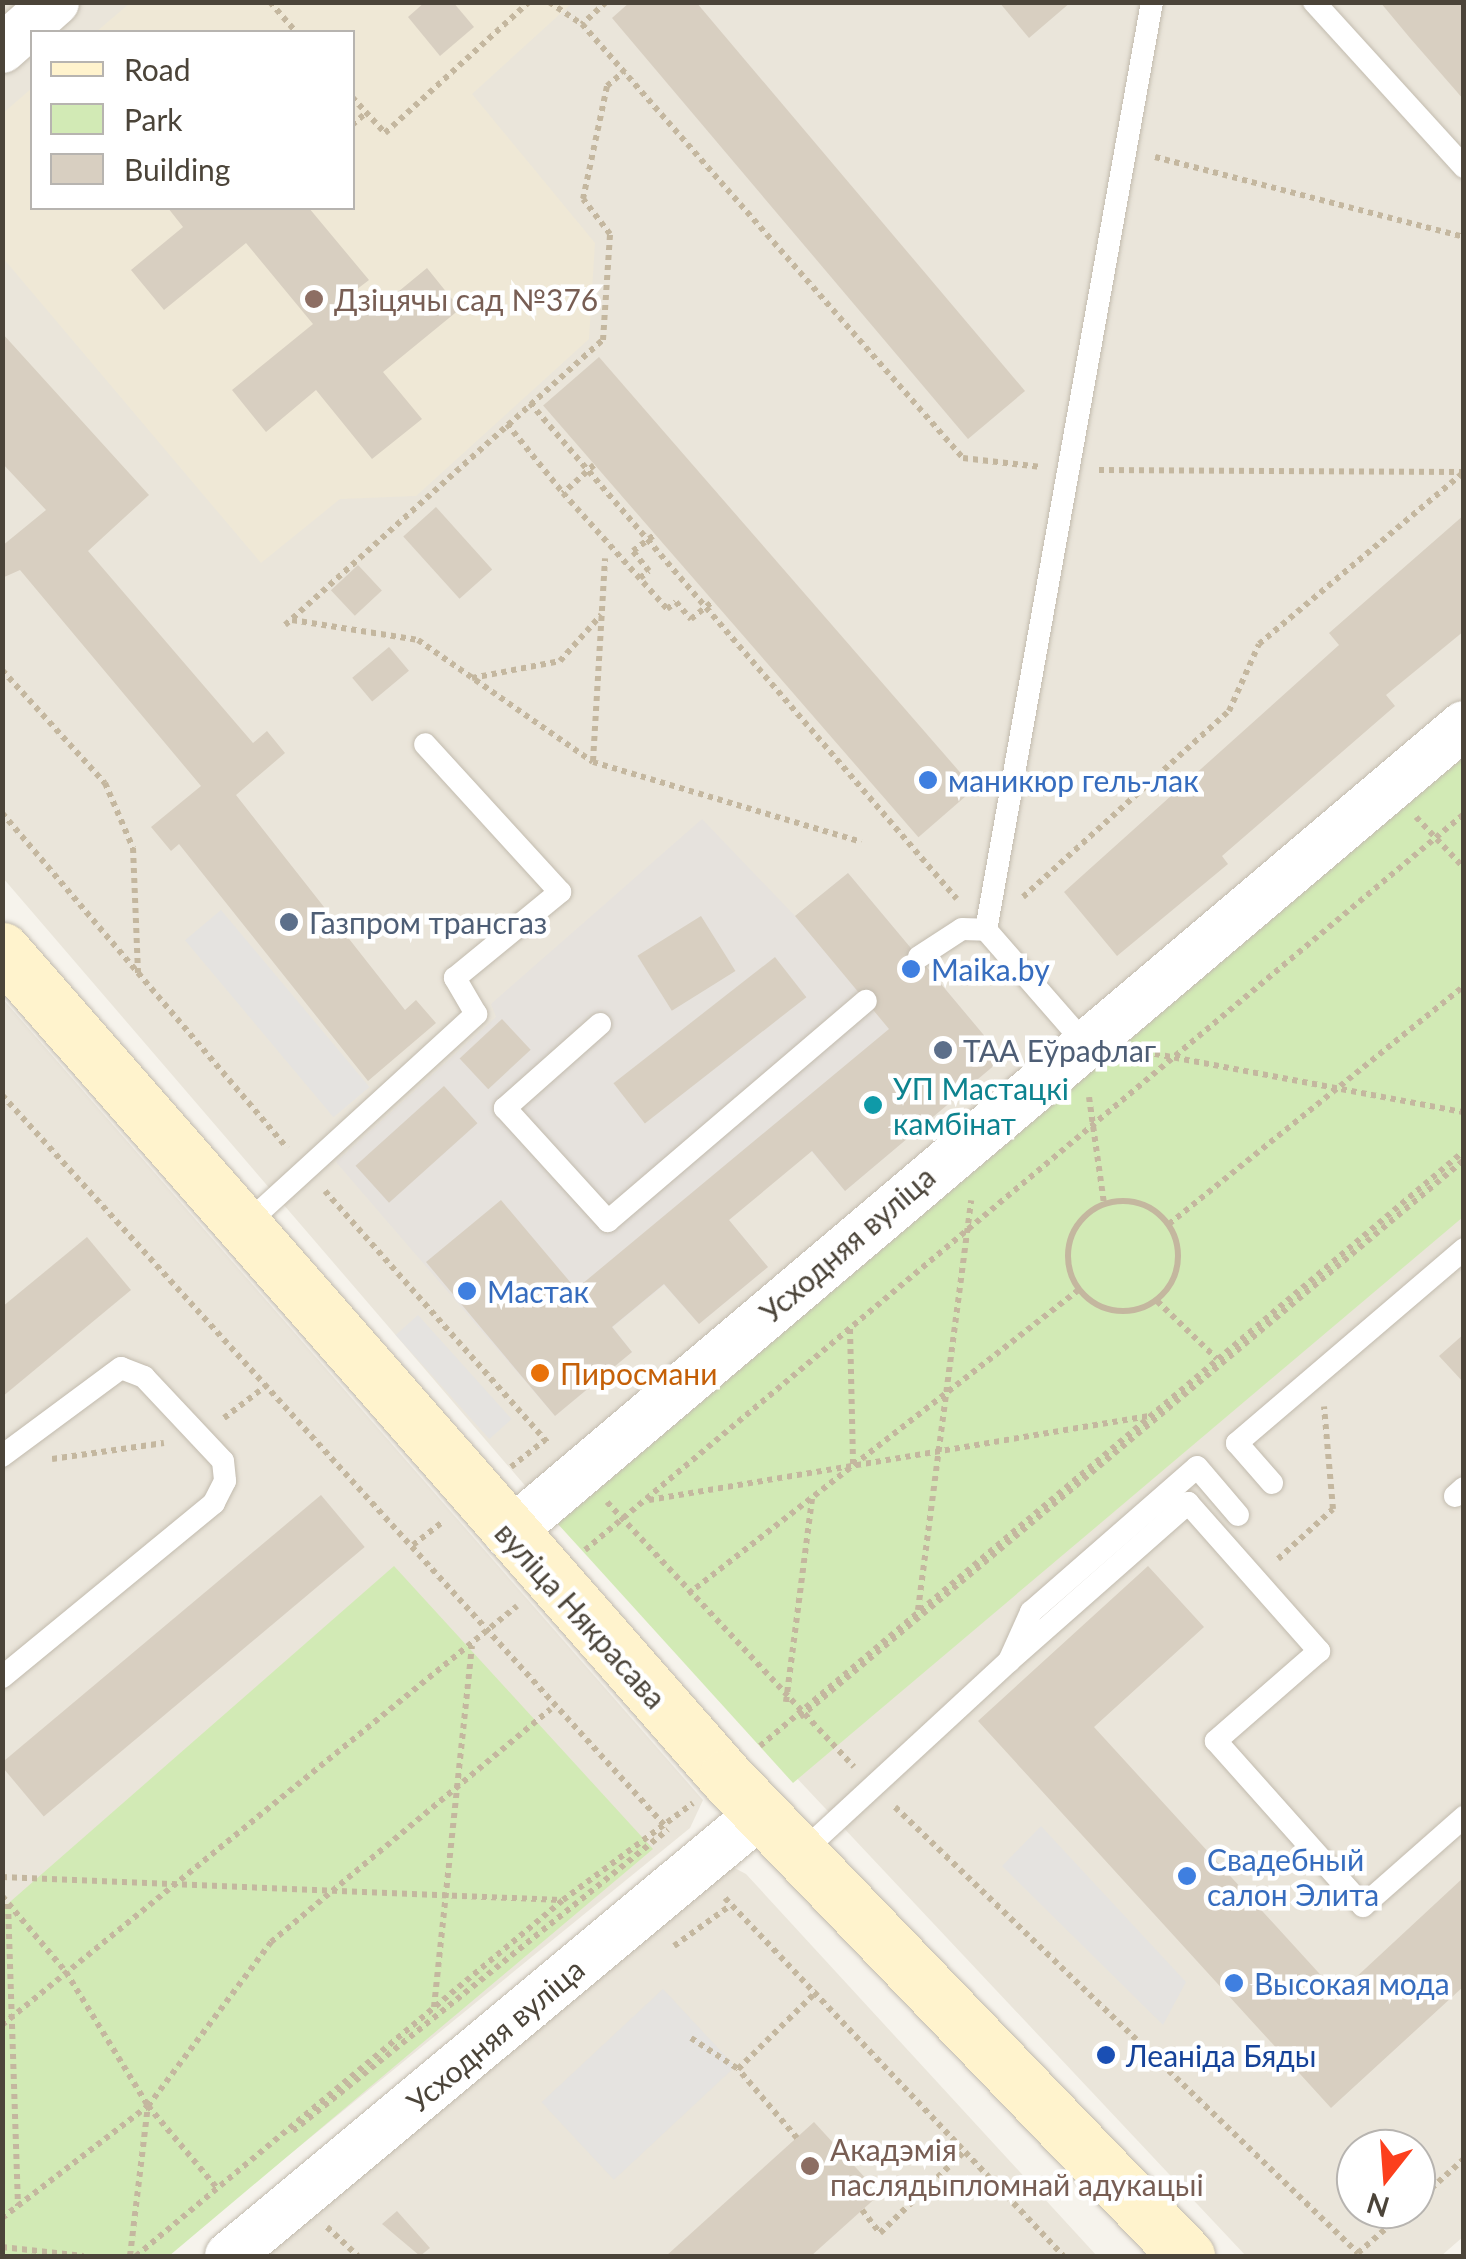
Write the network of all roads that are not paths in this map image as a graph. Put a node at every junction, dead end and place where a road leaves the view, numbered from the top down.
1 (55, 2) edge
2 (1152, 2) edge
3 (1314, 2) edge
4 (2, 50) edge
5 (1464, 167) edge
6 (1464, 725) edge
7 (425, 744) dead end
8 (986, 930) junction
9 (2, 950) edge
10 (918, 957) dead end
11 (866, 1001) dead end
12 (600, 1024) dead end
13 (1082, 1040) junction
14 (241, 1230) junction
15 (1464, 1249) edge
16 (2, 1456) edge
17 (1272, 1483) dead end
18 (1238, 1515) dead end
19 (508, 1534) junction
20 (1009, 1661) junction
21 (2, 1677) edge
22 (762, 1813) junction
23 (1464, 1817) edge
24 (800, 1854) junction
25 (228, 2256) edge
26 (1187, 2256) edge

1 - 4 street
2 - 8 lane
3 - 5 lane
6 - 13 street, Усходняя вуліца
7 - 14 lane
8 - 10 lane
8 - 13 lane
9 - 14 main road, вуліца Някрасава
11 - 12 lane
13 - 19 street, Усходняя вуліца
14 - 19 main road, вуліца Някрасава
15 - 17 lane
16 - 21 lane
18 - 20 lane
19 - 22 main road, вуліца Някрасава
20 - 23 lane
20 - 24 lane
22 - 24 main road, вуліца Някрасава
22 - 25 street, Усходняя вуліца
24 - 26 main road, вуліца Някрасава

